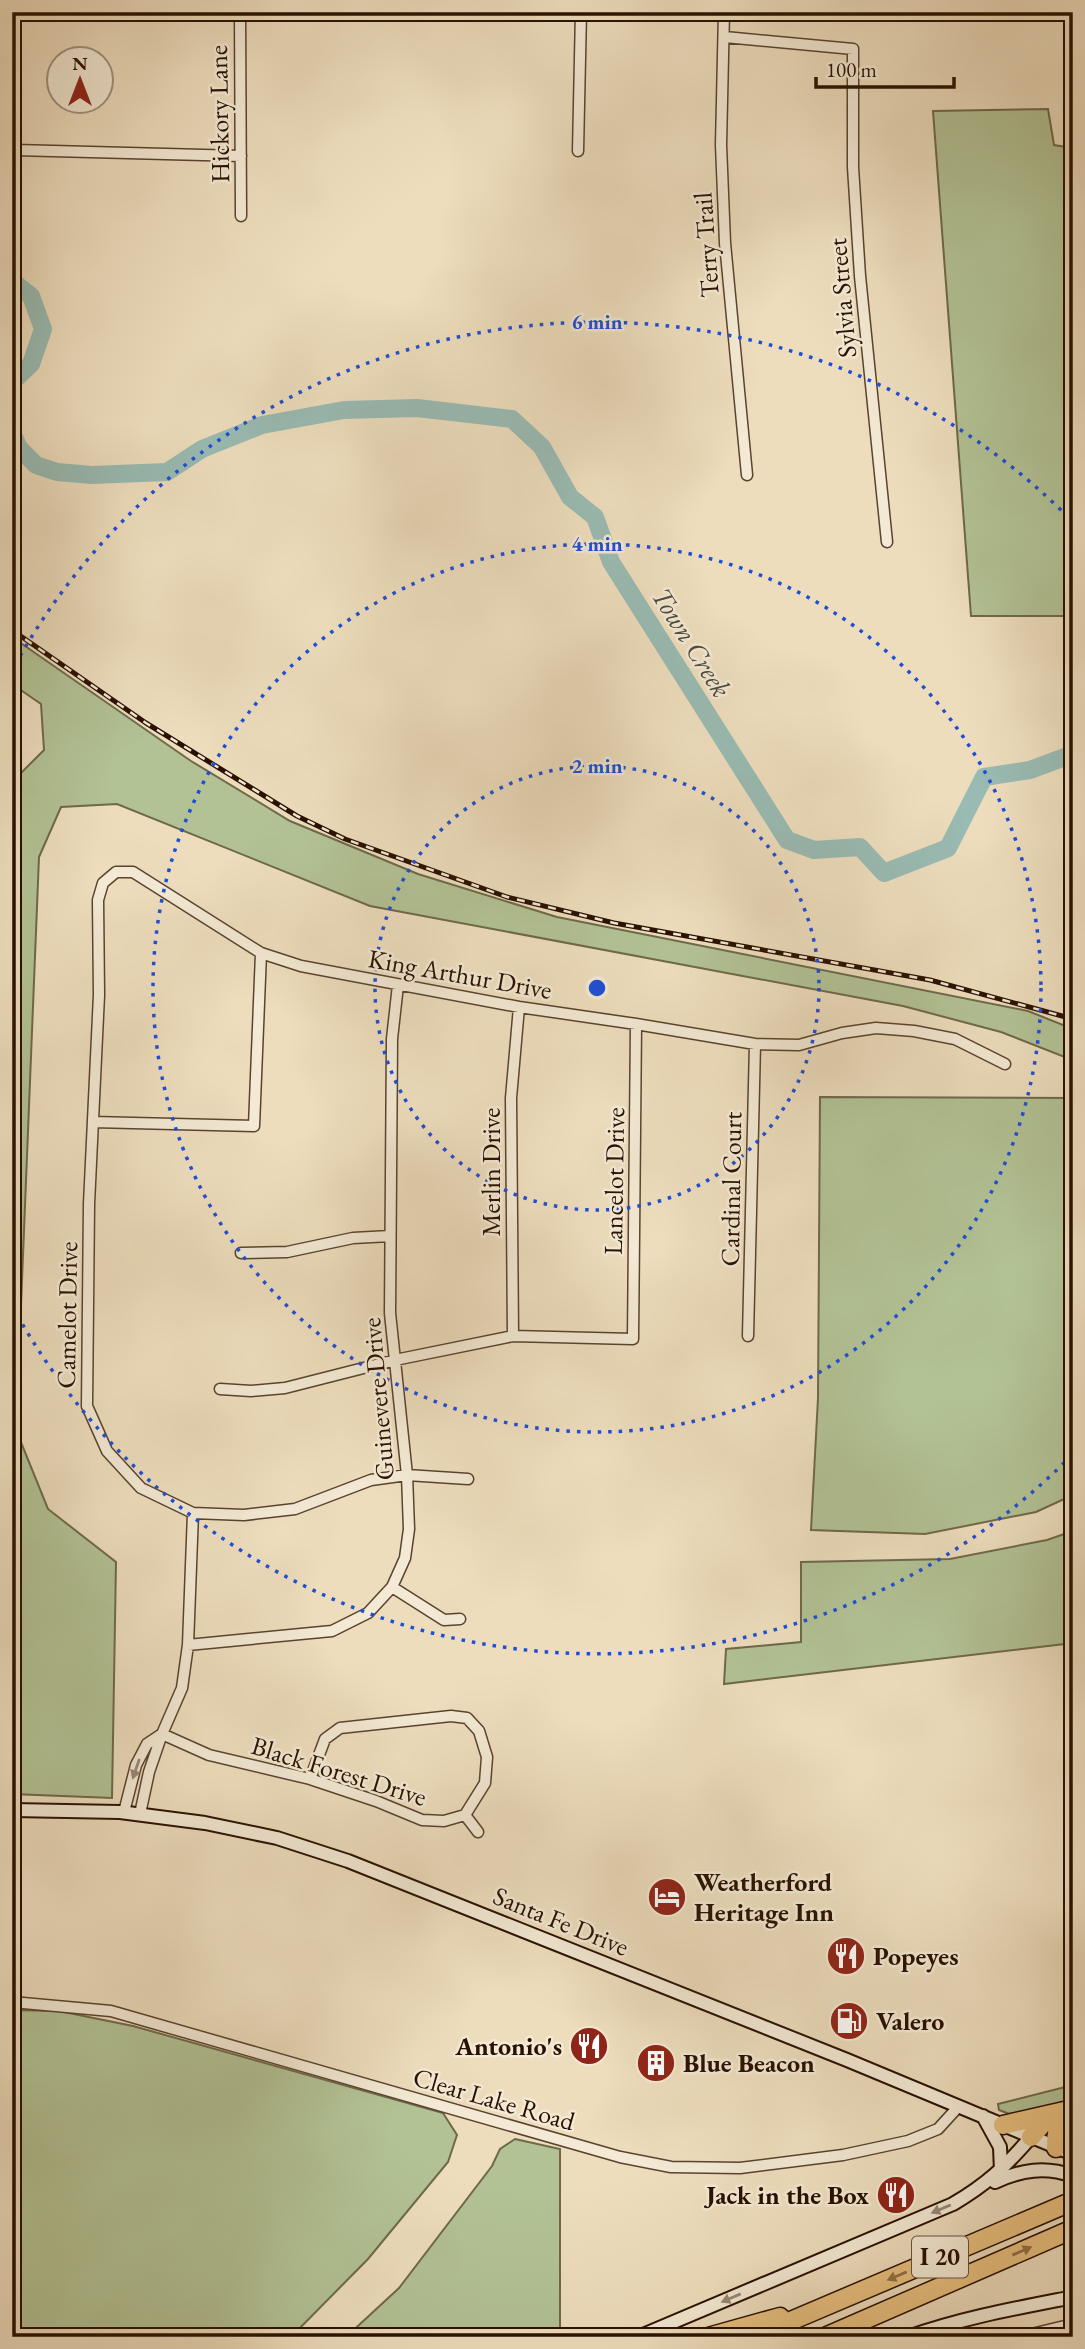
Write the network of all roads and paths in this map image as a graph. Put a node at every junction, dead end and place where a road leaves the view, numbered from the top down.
1 (240, 12) edge
2 (581, 12) edge
3 (724, 12) edge
4 (725, 37) junction
5 (15, 150) dead end
6 (578, 151) dead end
7 (241, 156) junction
8 (241, 216) dead end
9 (747, 475) dead end
10 (887, 542) dead end
11 (134, 872) joint
12 (261, 953) junction
13 (398, 985) junction
14 (519, 1007) junction
15 (636, 1024) junction
16 (755, 1044) junction
17 (1005, 1064) dead end
18 (93, 1122) junction
19 (390, 1237) junction
20 (241, 1253) dead end
21 (513, 1336) junction
22 (748, 1336) dead end
23 (396, 1360) junction
24 (220, 1389) dead end
25 (407, 1475) junction
26 (468, 1479) dead end
27 (193, 1513) junction
28 (393, 1587) junction
29 (460, 1619) dead end
30 (188, 1645) junction
31 (162, 1734) junction
32 (310, 1779) junction
33 (12, 1810) edge
34 (124, 1812) junction
35 (140, 1814) junction
36 (465, 1815) junction
37 (478, 1832) dead end
38 (12, 2002) edge
39 (959, 2106) junction
40 (1071, 2109) edge
41 (1050, 2115) junction
42 (983, 2116) junction
43 (1003, 2125) junction
44 (1031, 2137) junction
45 (1064, 2151) edge
46 (1001, 2171) junction
47 (1073, 2176) edge
48 (979, 2189) junction
49 (1073, 2201) edge
50 (1073, 2229) edge
51 (1073, 2297) edge
52 (808, 2313) junction
53 (1073, 2325) edge
54 (638, 2337) edge
55 (708, 2337) edge
56 (753, 2337) edge
57 (825, 2337) edge
58 (908, 2337) edge
59 (1019, 2337) edge

1 - 7 street, Hickory Lane
2 - 6 street
3 - 4 street, Terry Trail
4 - 9 street, Terry Trail
4 - 10 street, Sylvia Street
5 - 7 street
7 - 8 street, Hickory Lane
11 - 12 street, King Arthur Drive
11 - 18 street, Camelot Drive
12 - 13 street, King Arthur Drive
12 - 18 street
13 - 14 street, King Arthur Drive
13 - 19 street, Guinevere Drive
14 - 15 street, King Arthur Drive
14 - 21 street, Merlin Drive
15 - 16 street, King Arthur Drive
15 - 21 street, Lancelot Drive
16 - 17 street, King Arthur Drive
16 - 22 street, Cardinal Court
18 - 27 street, Camelot Drive
19 - 20 street
19 - 23 street, Guinevere Drive
21 - 23 street
23 - 24 street
23 - 25 street, Guinevere Drive
25 - 26 street, Camelot Drive
25 - 27 street, Camelot Drive
25 - 28 street, Guinevere Drive
27 - 30 street
28 - 29 street
28 - 30 street, Guinevere Drive
30 - 31 street
31 - 32 street, Black Forest Drive
31 -> 34 street
31 - 35 street
32 - 36 street, Black Forest Drive
32 - 36 street
33 - 34 main road, Santa Fe Drive
34 - 35 main road, Santa Fe Drive
35 - 39 main road, Santa Fe Drive
36 - 37 street
38 - 39 street, Clear Lake Road
39 - 42 main road, Santa Fe Drive
40 - 41 highway
40 - 45 highway
41 - 43 highway
41 - 44 highway
42 - 43 main road, Santa Fe Drive
42 - 46 main road
43 - 44 main road, Santa Fe Drive
44 - 45 main road, Santa Fe Drive
44 - 46 main road
46 - 48 main road
47 - 48 main road
48 -> 54 main road
49 -> 52 highway, I 20
57 -> 50 highway, I 20
51 - 58 main road
52 - 55 highway
52 - 56 highway, I 20
53 - 59 street

